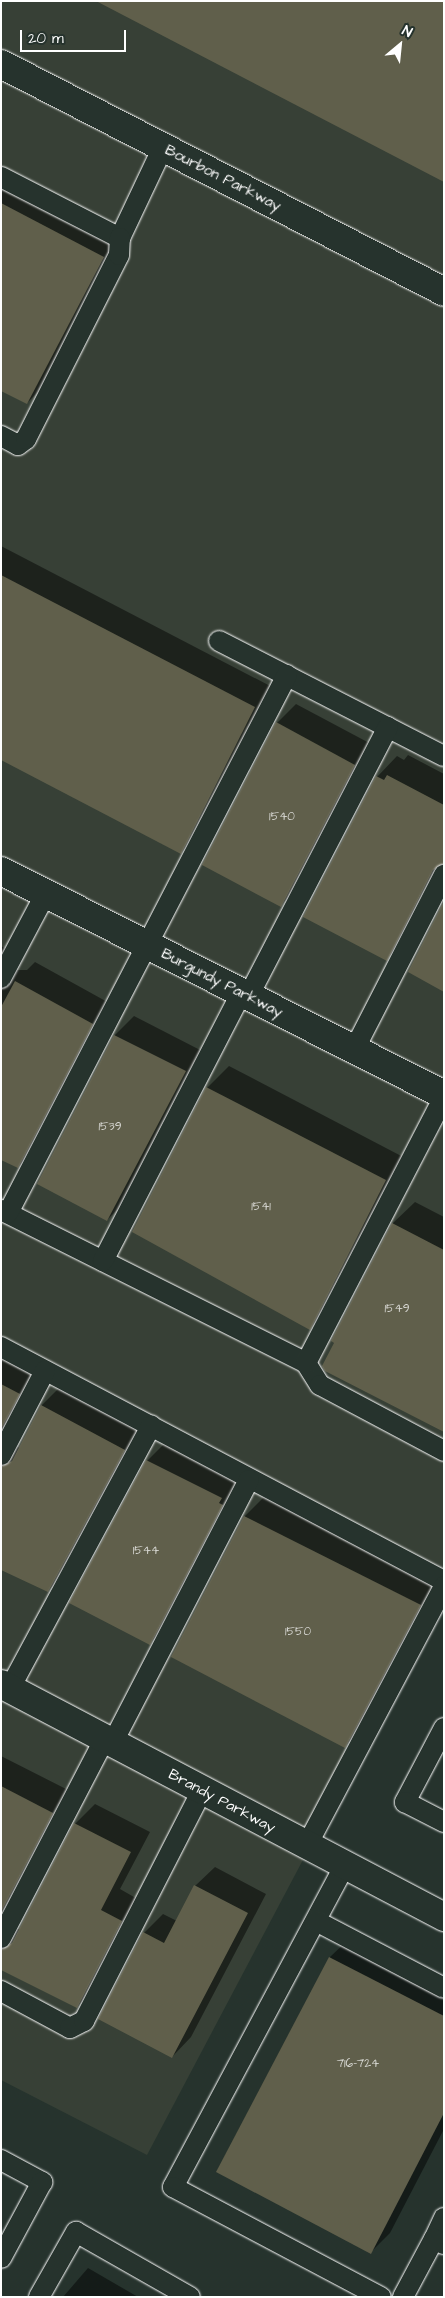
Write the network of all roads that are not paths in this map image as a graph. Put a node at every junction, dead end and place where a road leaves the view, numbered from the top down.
1 (1, 64) edge
2 (162, 147) junction
3 (1, 177) edge
4 (120, 238) junction
5 (444, 292) edge
6 (1, 436) edge
7 (219, 641) dead end
8 (287, 676) junction
9 (388, 727) junction
10 (444, 756) edge
11 (1, 870) edge
12 (444, 875) edge
13 (46, 893) junction
14 (146, 945) junction
15 (1, 978) edge
16 (245, 996) junction
17 (354, 1050) junction
18 (444, 1096) edge
19 (5, 1211) edge
20 (103, 1261) junction
21 (1, 1348) edge
22 (306, 1363) junction
23 (45, 1371) junction
24 (151, 1426) junction
25 (444, 1451) edge
26 (1, 1456) edge
27 (249, 1480) junction
28 (444, 1580) edge
29 (444, 1586) edge
30 (6, 1686) edge
31 (444, 1728) edge
32 (109, 1740) junction
33 (202, 1790) junction
34 (444, 1822) edge
35 (307, 1845) junction
36 (345, 1865) junction
37 (444, 1917) edge
38 (316, 1921) junction
39 (1, 1938) edge
40 (444, 1988) edge
41 (1, 1991) edge
42 (1, 2160) edge
43 (444, 2218) edge
44 (439, 2241) edge
45 (1, 2258) edge
46 (39, 2297) edge
47 (190, 2297) edge
48 (381, 2297) edge
49 (403, 2297) edge

1 - 2 street, Bourbon Parkway
2 - 4 lane
2 - 5 street, Bourbon Parkway
3 - 4 lane
4 - 6 lane
7 - 8 lane
8 - 9 lane
8 - 14 lane
9 - 10 lane
9 - 16 lane
11 - 13 street, Burgundy Parkway
12 - 17 lane
13 - 14 street, Burgundy Parkway
13 - 15 lane
14 - 16 street, Burgundy Parkway
14 - 19 lane
16 - 17 street, Burgundy Parkway
16 - 20 lane
17 - 18 street, Burgundy Parkway
18 - 22 lane
19 - 20 lane
20 - 22 lane
21 - 23 lane
22 - 25 lane
23 - 24 lane
23 - 26 lane
24 - 27 lane
24 - 30 lane
27 - 28 lane
27 - 32 lane
29 - 35 lane
30 - 32 street, Brandy Parkway
31 - 34 lane
32 - 33 street, Brandy Parkway
32 - 39 lane
33 - 35 street, Brandy Parkway
33 - 41 lane
35 - 36 street, Brandy Parkway
36 - 37 street, Brandy Parkway
36 - 38 lane
38 - 40 lane
38 - 48 lane
42 - 45 lane
43 - 44 lane
44 - 49 lane
46 - 47 lane

